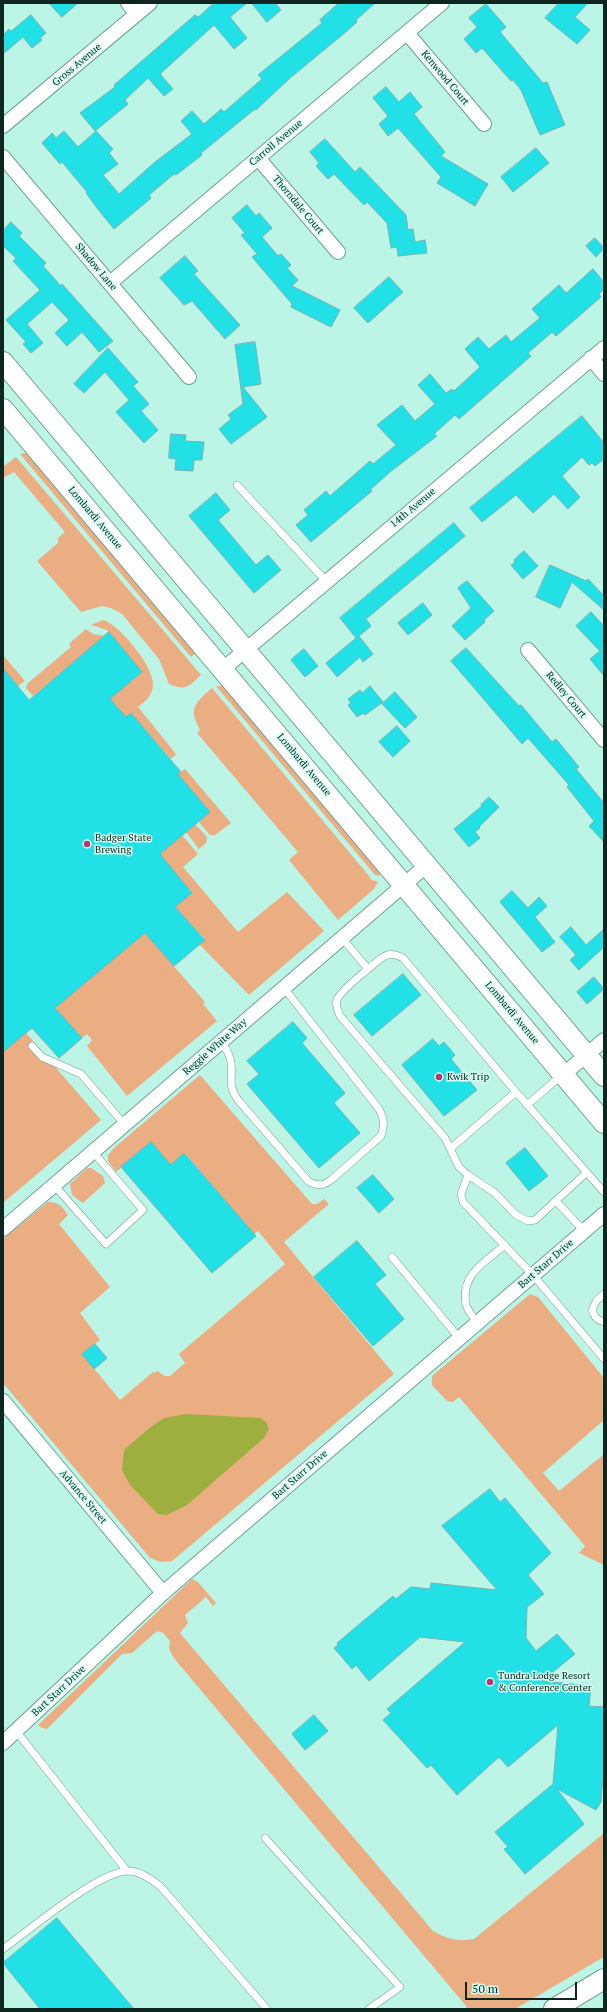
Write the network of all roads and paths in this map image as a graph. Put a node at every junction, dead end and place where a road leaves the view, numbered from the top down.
1 (128, 3) edge
2 (150, 3) edge
3 (442, 3) edge
4 (138, 14) junction
5 (407, 33) junction
6 (484, 124) dead end
7 (3, 126) edge
8 (3, 156) edge
9 (258, 158) junction
10 (338, 252) dead end
11 (110, 283) junction
12 (604, 348) edge
13 (591, 358) junction
14 (3, 362) edge
15 (604, 374) edge
16 (189, 377) dead end
17 (3, 409) edge
18 (237, 485) dead end
19 (326, 580) junction
20 (245, 649) junction
21 (528, 650) dead end
22 (222, 669) junction
23 (604, 740) edge
24 (427, 865) junction
25 (404, 885) junction
26 (342, 938) junction
27 (368, 969) junction
28 (284, 988) junction
29 (604, 1040) edge
30 (221, 1042) junction
31 (32, 1046) dead end
32 (586, 1055) junction
33 (564, 1074) junction
34 (604, 1076) edge
35 (516, 1092) junction
36 (527, 1105) junction
37 (604, 1123) edge
38 (124, 1125) junction
39 (451, 1148) junction
40 (93, 1152) junction
41 (586, 1173) junction
42 (468, 1175) junction
43 (54, 1185) junction
44 (604, 1192) edge
45 (556, 1201) junction
46 (604, 1214) edge
47 (3, 1229) edge
48 (584, 1231) junction
49 (505, 1245) junction
50 (392, 1257) dead end
51 (533, 1275) junction
52 (604, 1294) edge
53 (604, 1322) edge
54 (477, 1323) junction
55 (459, 1338) junction
56 (604, 1359) edge
57 (3, 1400) edge
58 (163, 1593) junction
59 (16, 1731) junction
60 (3, 1743) edge
61 (265, 1838) dead end
62 (127, 1871) junction
63 (3, 1950) edge
64 (604, 1979) edge
65 (267, 2009) edge
66 (369, 2009) edge
67 (554, 2009) edge

1 - 4 street
2 - 4 street, Gross Avenue
3 - 5 street, Carroll Avenue
4 - 7 street, Gross Avenue
5 - 6 street, Kenwood Court
5 - 9 street, Carroll Avenue
8 - 11 street, Shadow Lane
9 - 10 street, Thorndale Court
9 - 11 street, Carroll Avenue
11 - 16 street, Shadow Lane
12 - 13 street, 14th Avenue
13 - 15 street
13 - 19 street, 14th Avenue
14 - 20 main road
17 - 22 main road, Lombardi Avenue
18 - 19 lane
19 - 20 street, 14th Avenue
20 - 22 street, 14th Avenue
20 - 24 main road
21 - 23 street, Redley Court
22 - 25 main road, Lombardi Avenue
24 - 25 street, Reggie White Way
24 - 32 main road
25 - 26 street, Reggie White Way
25 - 33 main road, Lombardi Avenue
26 - 27 lane
26 - 28 street, Reggie White Way
27 - 35 lane
27 - 39 lane
28 - 30 street, Reggie White Way
28 - 30 lane
29 - 32 street
30 - 38 street, Reggie White Way
31 - 38 lane
32 - 33 street
32 - 34 main road
33 - 36 lane
33 - 37 main road, Lombardi Avenue
35 - 36 lane
35 - 39 lane
36 - 41 lane
38 - 40 street, Reggie White Way
39 - 42 lane
40 - 43 street, Reggie White Way
40 - 43 lane
41 - 44 lane
41 - 45 lane
42 - 45 lane
42 - 49 lane
43 - 47 street, Reggie White Way
45 - 48 lane
46 - 48 street, Bart Starr Drive
48 - 51 street, Bart Starr Drive
49 - 51 lane
49 - 54 lane
50 - 55 lane
51 - 54 street, Bart Starr Drive
51 - 56 lane
52 - 53 lane
54 - 55 street, Bart Starr Drive
55 - 58 street, Bart Starr Drive
57 - 58 street, Advance Street
58 - 59 street, Bart Starr Drive
59 - 60 street, Bart Starr Drive
59 - 62 lane
61 - 66 lane
62 - 63 lane
62 - 65 lane
64 - 67 main road

